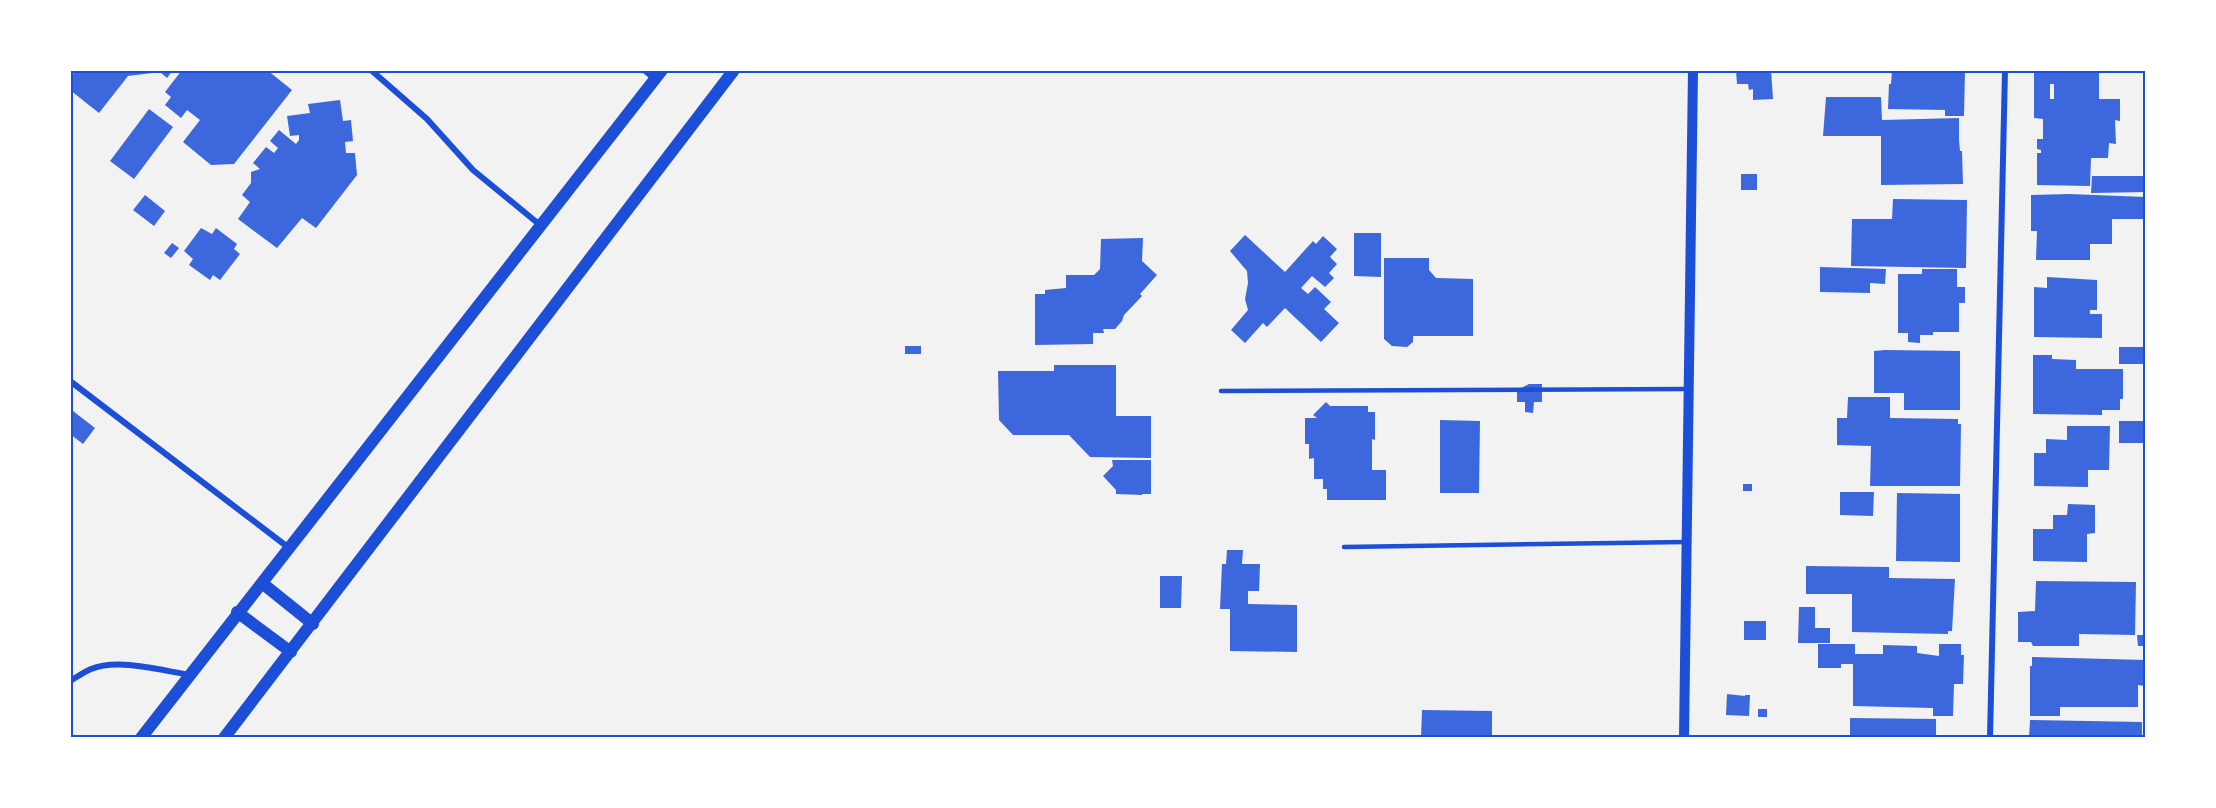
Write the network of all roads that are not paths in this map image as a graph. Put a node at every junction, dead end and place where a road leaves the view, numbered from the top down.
1 (371, 70) edge
2 (644, 70) edge
3 (734, 70) edge
4 (1693, 70) edge
5 (2005, 70) edge
6 (659, 75) edge
7 (540, 225) junction
8 (70, 381) edge
9 (1690, 389) junction
10 (1221, 391) dead end
11 (1688, 542) junction
12 (1344, 547) dead end
13 (289, 548) junction
14 (262, 583) junction
15 (237, 612) junction
16 (313, 624) junction
17 (291, 652) junction
18 (189, 675) junction
19 (70, 681) edge
20 (141, 738) edge
21 (224, 738) edge
22 (1684, 738) edge
23 (1990, 738) edge

1 - 7 street
2 - 6 street
3 - 16 main road
4 - 9 street
5 - 23 street
6 - 7 main road
7 - 13 main road
8 - 13 street
9 - 10 lane
9 - 11 street
11 - 12 lane
11 - 22 street
13 - 14 main road
14 - 15 main road
14 - 16 main road
15 - 17 main road
15 - 18 main road
16 - 17 main road
17 - 21 main road
18 - 19 street
18 - 20 main road

